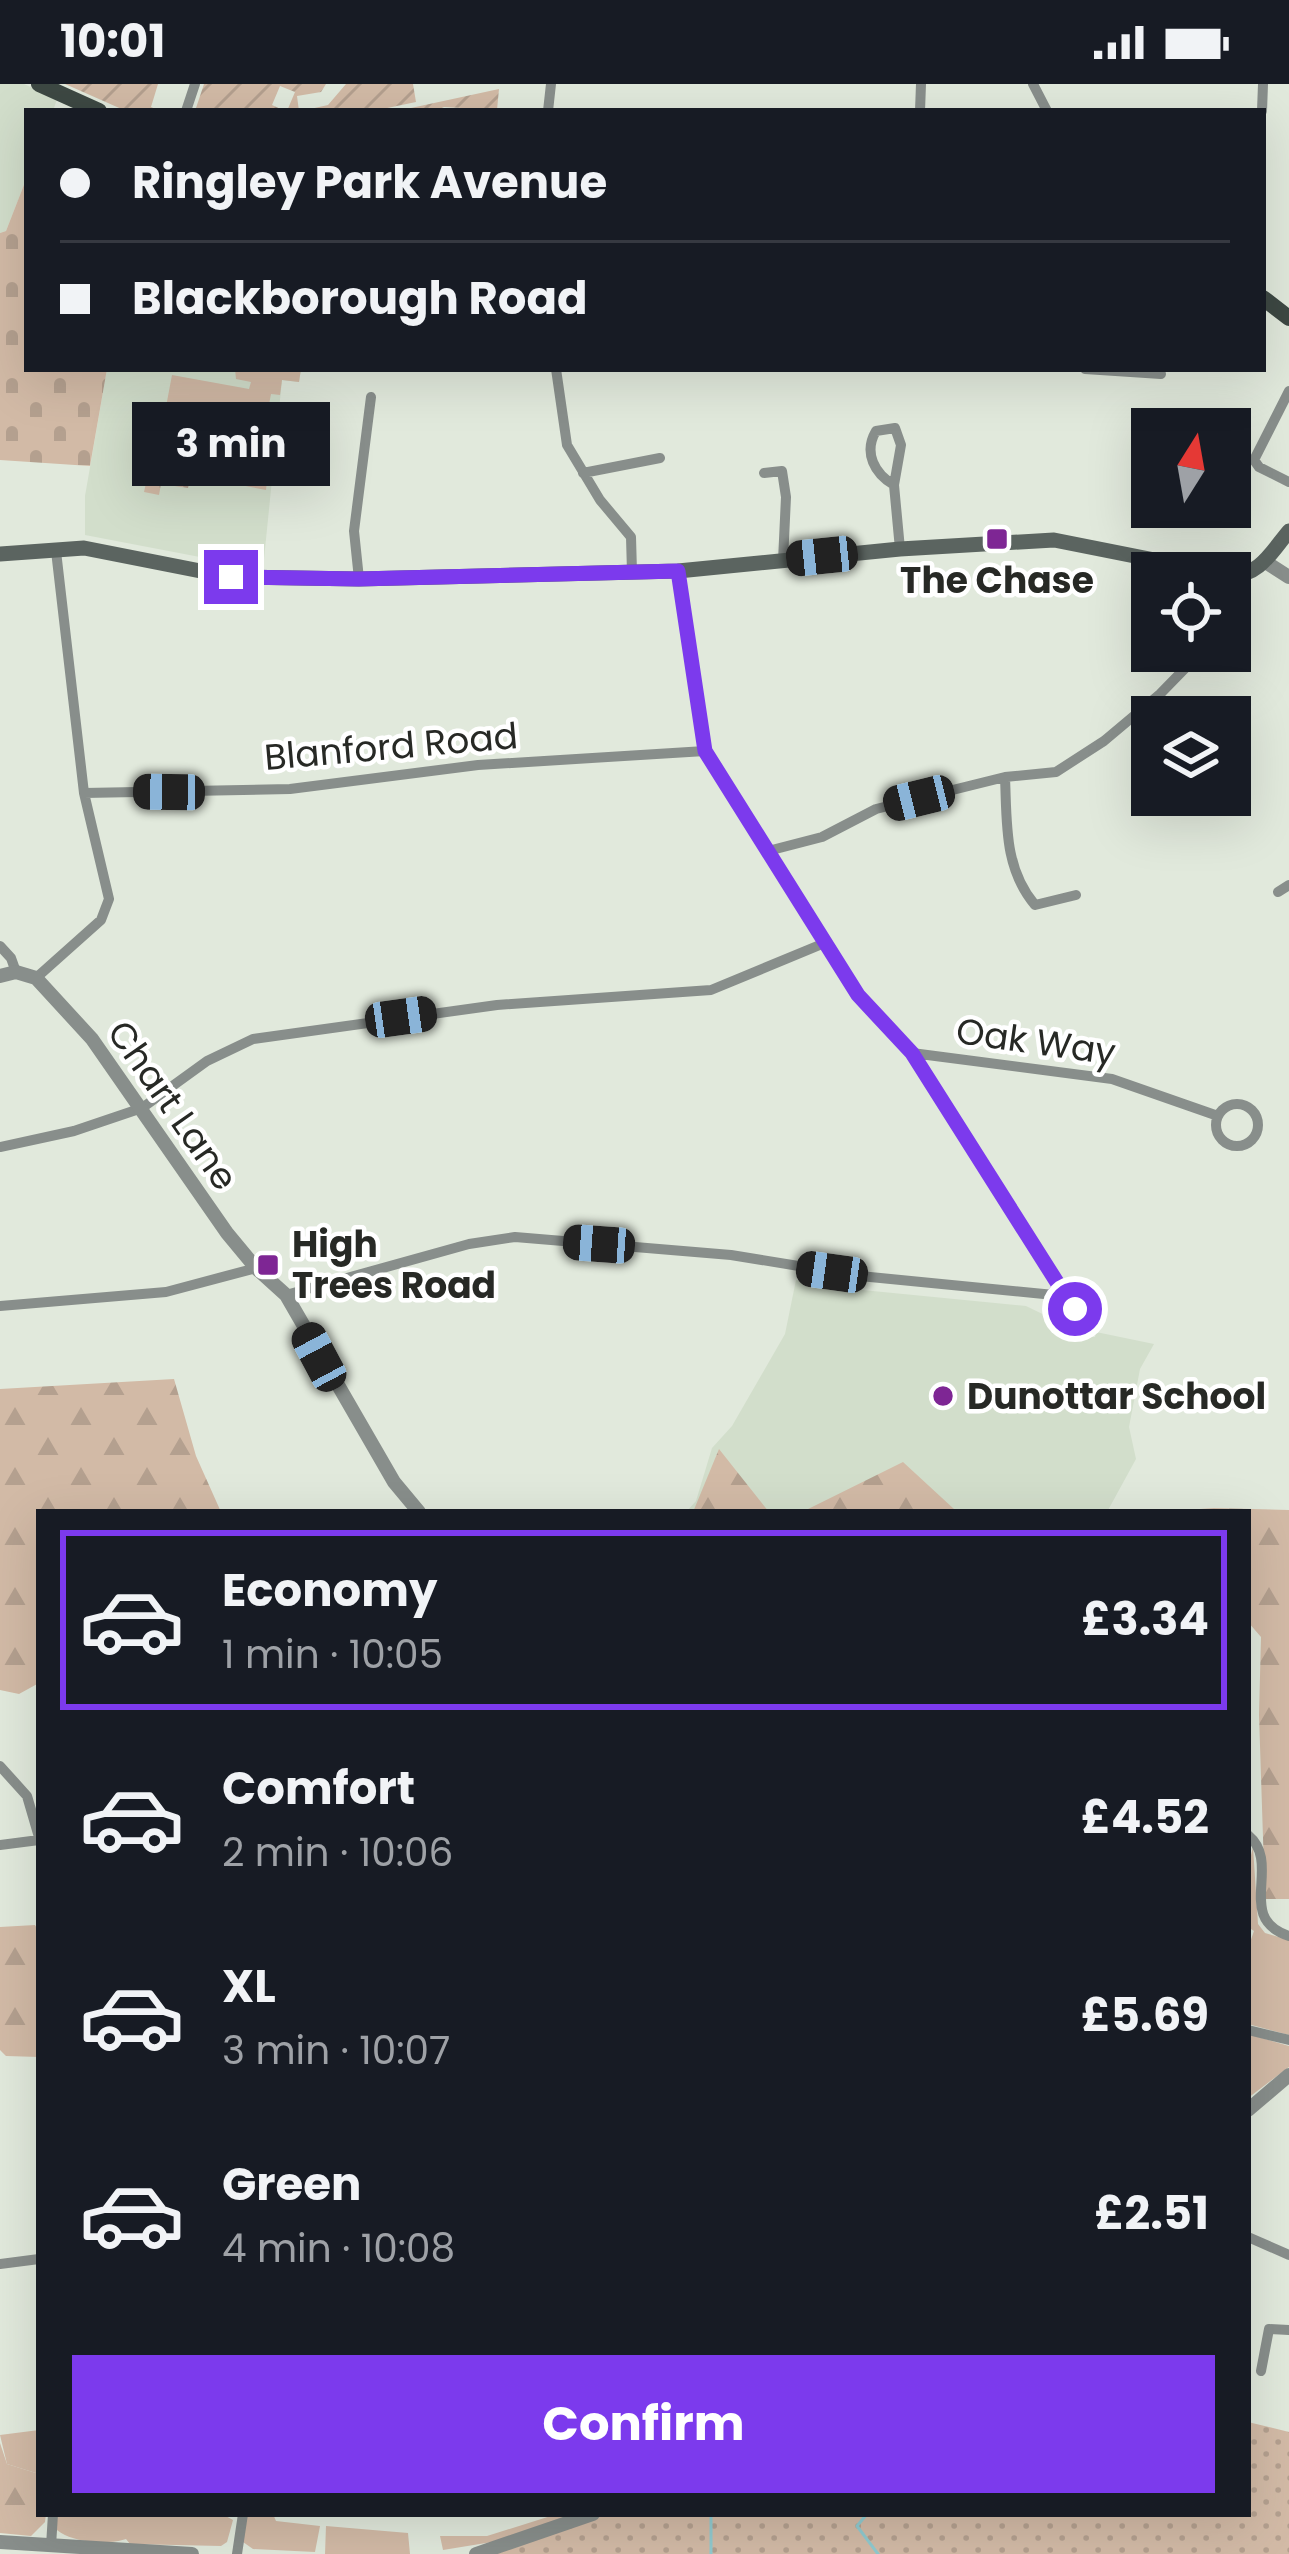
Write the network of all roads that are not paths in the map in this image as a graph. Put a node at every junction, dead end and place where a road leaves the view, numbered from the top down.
1 (39, 84) edge
2 (92, 108) edge
3 (556, 372) edge
4 (1131, 372) edge
5 (1161, 374) dead end
6 (1289, 391) edge
7 (371, 398) dead end
8 (659, 458) dead end
9 (583, 473) junction
10 (764, 473) dead end
11 (1289, 482) edge
12 (894, 485) junction
13 (1289, 531) edge
14 (900, 549) junction
15 (56, 551) junction
16 (0, 554) edge
17 (1131, 555) edge
18 (783, 561) junction
19 (1264, 561) junction
20 (678, 571) junction
21 (632, 572) junction
22 (1251, 572) edge
23 (1289, 577) edge
24 (358, 579) junction
25 (1181, 672) edge
26 (705, 751) junction
27 (1005, 777) junction
28 (84, 793) junction
29 (768, 851) junction
30 (1076, 895) dead end
31 (827, 943) junction
32 (0, 946) edge
33 (16, 972) junction
34 (0, 976) edge
35 (36, 978) junction
36 (912, 1053) junction
37 (142, 1108) junction
38 (1218, 1116) dead end
39 (0, 1147) edge
40 (256, 1268) junction
41 (286, 1294) junction
42 (0, 1306) edge
43 (419, 1509) edge
44 (0, 1766) edge
45 (36, 1828) edge
46 (1251, 1838) edge
47 (36, 1839) edge
48 (0, 1845) edge
49 (1289, 1936) edge
50 (1251, 2031) edge
51 (1289, 2040) edge
52 (1289, 2075) edge
53 (1251, 2107) edge
54 (1251, 2238) edge
55 (1289, 2255) edge
56 (36, 2259) edge
57 (0, 2264) edge
58 (1289, 2330) edge
59 (1261, 2371) dead end
60 (53, 2517) edge
61 (243, 2517) edge
62 (584, 2517) edge
63 (0, 2542) edge
64 (51, 2546) junction
65 (192, 2554) edge
66 (237, 2554) edge
67 (476, 2554) edge

1 - 2 main road
3 - 9 street
4 - 5 street
6 - 11 street
7 - 24 street
8 - 9 street
9 - 21 street
10 - 18 street
12 - 12 street
12 - 14 street
13 - 19 main road
14 - 17 main road
14 - 18 main road
15 - 16 main road
15 - 24 main road
15 - 28 street
18 - 20 main road
19 - 22 main road
19 - 23 street
20 - 21 main road
20 - 26 street
21 - 24 main road
25 - 27 street
26 - 28 street, Blanford Road
26 - 29 street
27 - 29 street
27 - 30 street
28 - 35 street
29 - 31 street
31 - 36 street
31 - 37 street
32 - 33 street
33 - 34 street
33 - 35 street, Chart Lane
35 - 37 street, Chart Lane
36 - 38 street, Oak Way
36 - 41 street
37 - 39 street
37 - 40 street, Chart Lane
40 - 41 street, Chart Lane
40 - 42 street
41 - 43 street, Chart Lane
44 - 45 street
46 - 49 street
47 - 48 street
50 - 51 street
52 - 53 street
54 - 55 street
56 - 57 street
58 - 59 street
60 - 64 street
61 - 66 street
62 - 67 street
63 - 64 street
64 - 65 street

